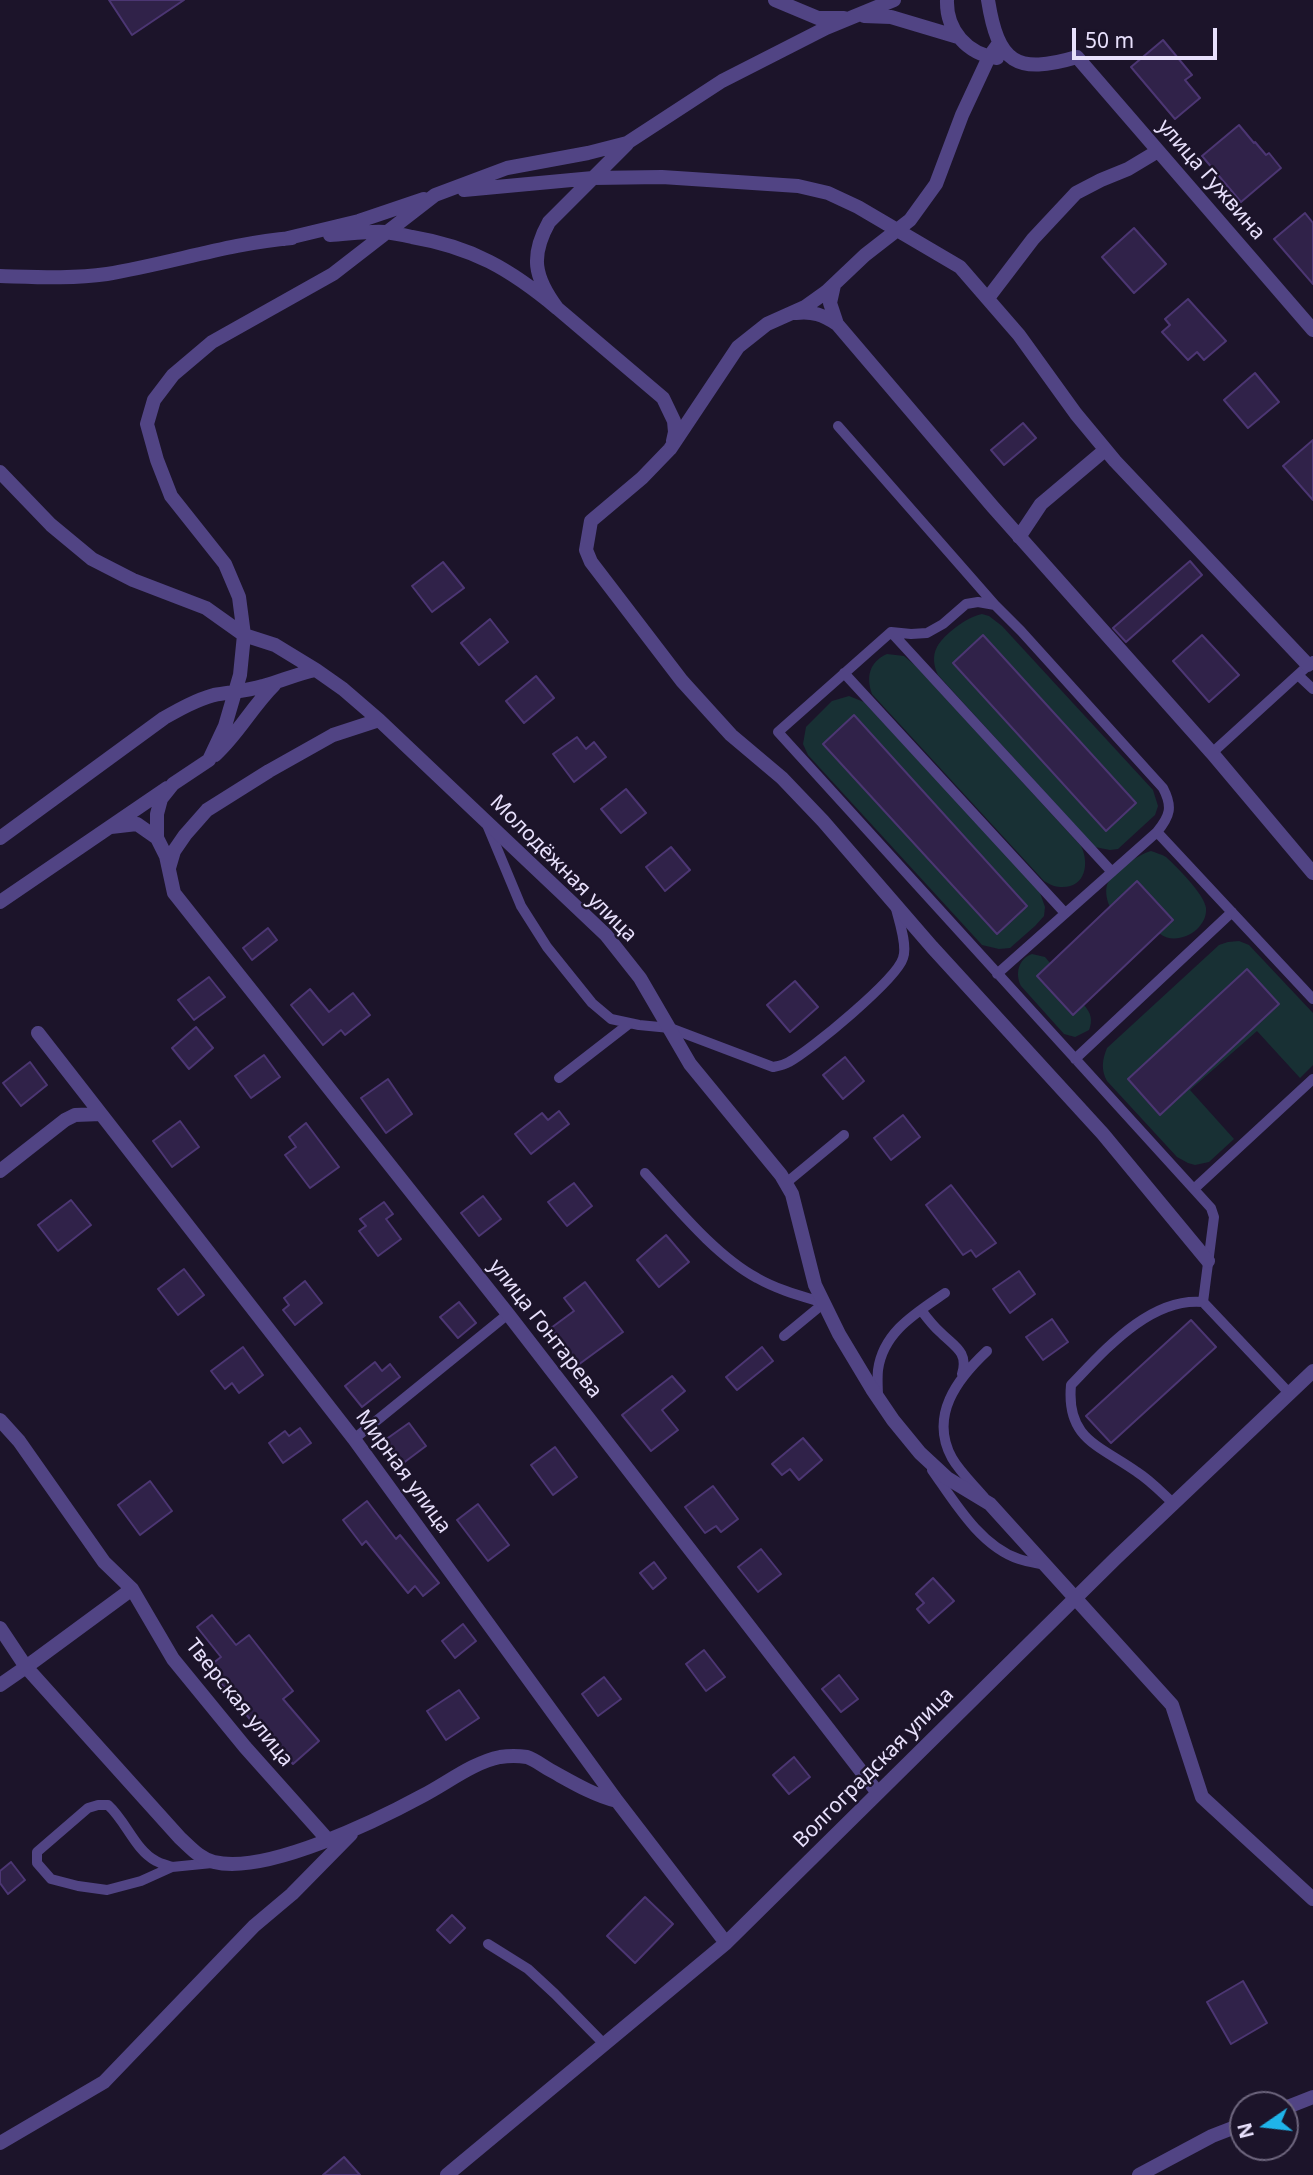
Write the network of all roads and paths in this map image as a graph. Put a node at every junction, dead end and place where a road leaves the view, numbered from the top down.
1 (775, 0) edge
2 (894, 0) edge
3 (947, 0) edge
4 (988, 0) edge
5 (854, 17) junction
6 (958, 37) junction
7 (999, 43) junction
8 (989, 57) junction
9 (1009, 57) junction
10 (627, 143) junction
11 (1158, 151) junction
12 (593, 178) junction
13 (435, 195) junction
14 (897, 230) junction
15 (385, 232) junction
16 (284, 239) junction
17 (0, 276) edge
18 (834, 285) junction
19 (988, 298) junction
20 (557, 307) junction
21 (785, 315) junction
22 (837, 324) junction
23 (1313, 330) edge
24 (838, 426) dead end
25 (670, 449) junction
26 (1105, 450) junction
27 (0, 472) edge
28 (1019, 537) junction
29 (995, 605) junction
30 (891, 632) junction
31 (244, 635) junction
32 (1307, 667) edge
33 (316, 670) junction
34 (844, 673) junction
35 (275, 683) junction
36 (1313, 689) edge
37 (235, 692) junction
38 (379, 720) junction
39 (1212, 753) junction
40 (209, 760) junction
41 (173, 784) junction
42 (486, 822) junction
43 (106, 828) junction
44 (1157, 832) junction
45 (0, 838) edge
46 (157, 838) junction
47 (169, 870) junction
48 (1112, 872) junction
49 (1313, 873) edge
50 (0, 902) edge
51 (894, 902) junction
52 (1232, 912) junction
53 (1065, 913) junction
54 (997, 974) junction
55 (1313, 999) edge
56 (630, 1023) junction
57 (670, 1028) junction
58 (38, 1033) dead end
59 (1075, 1059) junction
60 (559, 1078) dead end
61 (1313, 1079) edge
62 (101, 1114) junction
63 (844, 1135) dead end
64 (0, 1171) edge
65 (645, 1173) dead end
66 (786, 1183) junction
67 (1195, 1188) junction
68 (1208, 1261) junction
69 (945, 1293) dead end
70 (1203, 1302) junction
71 (824, 1303) junction
72 (921, 1310) junction
73 (508, 1314) junction
74 (784, 1336) dead end
75 (987, 1351) dead end
76 (1313, 1371) edge
77 (961, 1377) junction
78 (1290, 1394) junction
79 (878, 1398) junction
80 (0, 1420) edge
81 (354, 1439) junction
82 (920, 1453) junction
83 (990, 1504) junction
84 (1174, 1504) junction
85 (1046, 1565) junction
86 (132, 1589) junction
87 (1076, 1598) junction
88 (0, 1628) edge
89 (26, 1667) junction
90 (0, 1685) edge
91 (878, 1793) junction
92 (617, 1801) junction
93 (359, 1826) junction
94 (328, 1840) junction
95 (215, 1862) junction
96 (172, 1867) junction
97 (1313, 1899) edge
98 (726, 1943) junction
99 (488, 1944) dead end
100 (604, 2044) junction
101 (1229, 2129) edge
102 (0, 2143) edge
103 (447, 2175) edge
104 (1139, 2175) edge

1 - 5 street
2 - 5 street
3 - 6 street
4 - 7 street
5 - 6 street
5 - 10 street
6 - 8 street
7 - 8 street
7 - 9 street
8 - 9 street
8 - 14 street
9 - 11 street, улица Гужвина
10 - 12 street
10 - 13 street
11 - 19 street
11 - 23 street, улица Гужвина
12 - 13 street
12 - 14 street
12 - 20 street
13 - 15 street
13 - 16 street
14 - 18 street
14 - 19 street
15 - 16 street
15 - 20 street
15 - 31 street
16 - 17 street
18 - 21 street
18 - 22 street
19 - 26 street
20 - 25 street
21 - 22 street
21 - 25 street
22 - 28 street
24 - 29 lane
25 - 51 street
26 - 28 street
26 - 32 street
27 - 31 street, Молодёжная улица
28 - 39 street
29 - 30 lane
29 - 44 lane
30 - 34 lane
30 - 48 lane
31 - 33 street, Молодёжная улица
31 - 37 street
32 - 36 lane
32 - 39 lane
33 - 35 street
33 - 38 street, Молодёжная улица
34 - 53 lane
34 - 54 lane
35 - 37 street
35 - 40 street
37 - 40 street
37 - 45 street
38 - 42 street, Молодёжная улица
38 - 47 street
39 - 49 street
40 - 41 street
41 - 43 street
41 - 46 street
42 - 56 lane
42 - 57 street, Молодёжная улица
43 - 46 street
43 - 50 street
44 - 48 lane
44 - 52 lane
46 - 47 street
47 - 73 street, улица Гонтарева
48 - 53 lane
51 - 57 lane
51 - 68 street
52 - 55 lane
52 - 59 lane
53 - 54 lane
54 - 59 lane
56 - 57 lane
56 - 60 lane
57 - 66 street, Молодёжная улица
58 - 62 street, Мирная улица
59 - 67 lane
61 - 67 lane
62 - 64 street
62 - 81 street, Мирная улица
63 - 66 lane
65 - 71 lane
66 - 71 street, Молодёжная улица
67 - 68 lane
68 - 70 lane
69 - 72 lane
70 - 78 lane
70 - 84 lane
71 - 74 lane
71 - 79 street, Молодёжная улица
72 - 77 lane
72 - 79 lane
73 - 81 lane
73 - 91 street, улица Гонтарева
75 - 77 lane
76 - 78 street, Волгоградская улица
77 - 83 lane
78 - 84 street, Волгоградская улица
79 - 82 street, Молодёжная улица
80 - 86 street, Тверская улица
81 - 92 street, Мирная улица
82 - 83 street, Молодёжная улица
82 - 85 lane
83 - 85 street, Молодёжная улица
84 - 87 street, Волгоградская улица
85 - 87 street, Молодёжная улица
86 - 89 street
86 - 94 street, Тверская улица
87 - 91 street, Волгоградская улица
87 - 97 street, Молодёжная улица
88 - 89 street
89 - 90 street
89 - 95 street
91 - 98 street, Волгоградская улица
92 - 93 street
92 - 98 street, Мирная улица
93 - 94 street
93 - 102 street
94 - 95 street
95 - 96 lane
96 - 96 lane
98 - 100 street, Волгоградская улица
99 - 100 lane
100 - 103 street, Волгоградская улица
101 - 104 street

